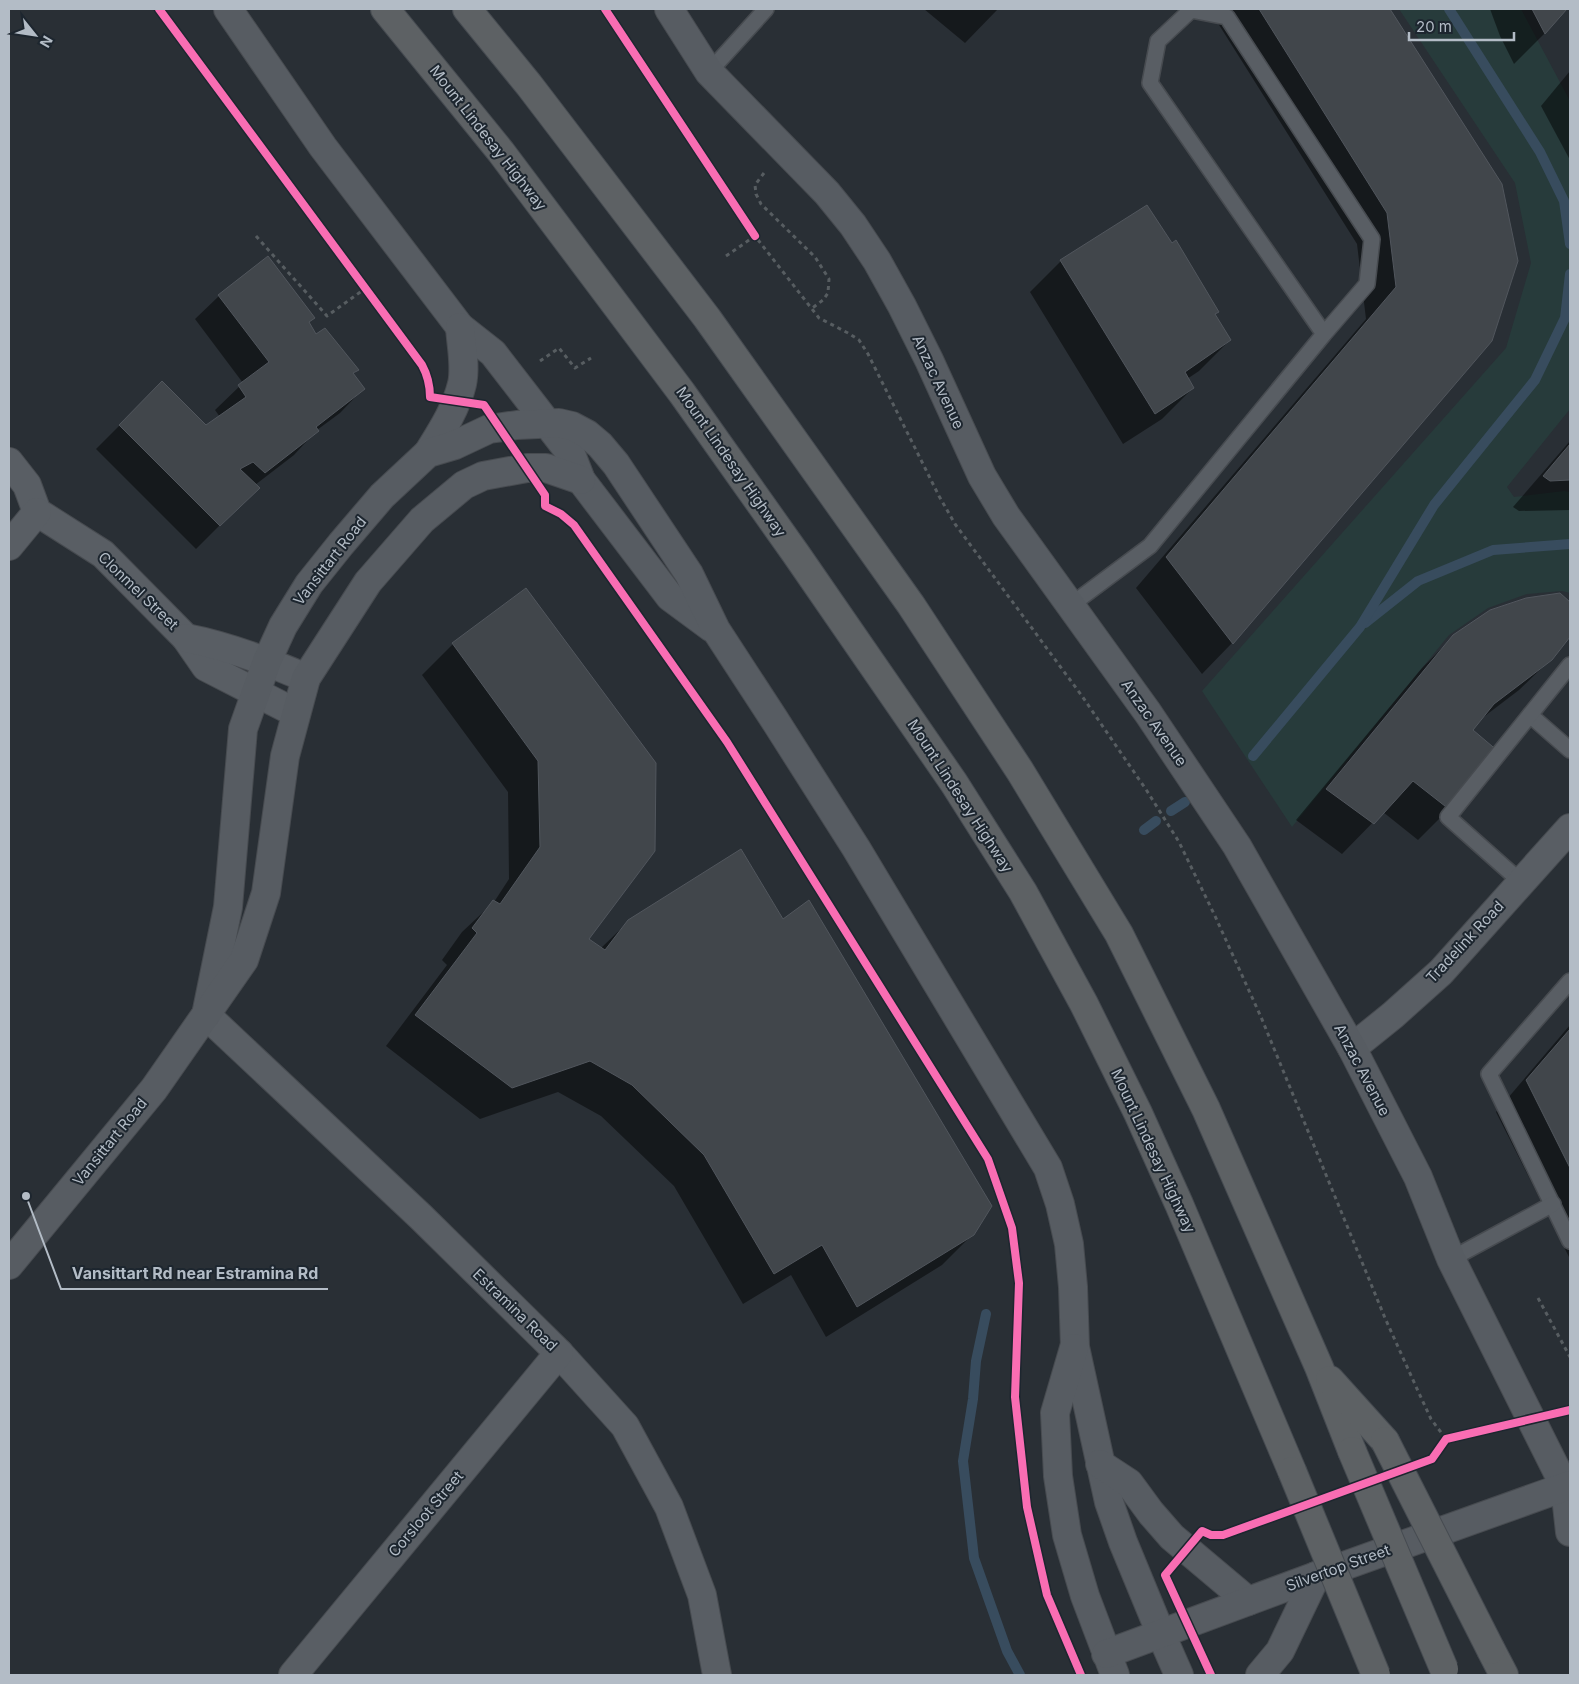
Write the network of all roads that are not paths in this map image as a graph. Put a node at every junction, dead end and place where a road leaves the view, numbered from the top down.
1 (228, 9) edge
2 (385, 9) edge
3 (467, 9) edge
4 (669, 9) edge
5 (766, 9) edge
6 (710, 72) junction
7 (460, 327) junction
8 (1324, 334) junction
9 (547, 423) junction
10 (428, 453) junction
11 (9, 462) edge
12 (581, 480) junction
13 (36, 512) junction
14 (9, 546) edge
15 (1071, 605) junction
16 (716, 630) junction
17 (186, 638) junction
18 (267, 661) junction
19 (1570, 665) edge
20 (306, 678) junction
21 (256, 692) junction
22 (296, 713) junction
23 (1530, 715) junction
24 (1570, 750) edge
25 (1570, 828) edge
26 (1521, 882) junction
27 (1570, 981) edge
28 (206, 1015) junction
29 (1352, 1048) junction
30 (1553, 1204) junction
31 (1570, 1241) edge
32 (1451, 1259) junction
33 (9, 1265) edge
34 (1075, 1347) junction
35 (559, 1353) junction
36 (1319, 1368) junction
37 (1100, 1464) junction
38 (1568, 1489) edge
39 (1570, 1532) edge
40 (1316, 1576) junction
41 (1248, 1601) junction
42 (1160, 1634) junction
43 (1111, 1665) edge
44 (1445, 1672) edge
45 (293, 1675) edge
46 (716, 1675) edge
47 (1179, 1675) edge
48 (1260, 1675) edge
49 (1376, 1675) edge
50 (1504, 1675) edge

1 - 7 main road
2 - 49 highway, Mount Lindesay Highway, bridge
3 - 36 highway
4 - 6 main road, Anzac Avenue
5 - 6 lane
6 - 15 main road, Anzac Avenue
7 - 9 main road
7 - 10 main road
8 - 8 lane
8 - 15 lane
9 - 10 main road, Vansittart Road
9 - 12 main road
9 - 16 main road
10 - 18 main road, Vansittart Road
11 - 13 street
12 - 16 main road
12 - 20 main road, Vansittart Road
13 - 14 street
13 - 17 street, Clonmel Street
15 - 29 main road, Anzac Avenue
16 - 34 main road
17 - 18 street, Clonmel Street
17 - 21 street, Clonmel Street
18 - 20 street, Clonmel Street
18 - 21 main road, Vansittart Road
19 - 23 lane
20 - 22 main road, Vansittart Road
21 - 22 street, Clonmel Street
21 - 28 main road, Vansittart Road
22 - 28 main road, Vansittart Road
23 - 24 lane
23 - 26 lane
25 - 26 street, Tradelink Road
26 - 29 street, Tradelink Road
27 - 30 lane
28 - 33 main road, Vansittart Road
28 - 35 street, Estramina Road
29 - 32 main road, Anzac Avenue
30 - 31 lane
30 - 32 lane
32 - 38 main road, Anzac Avenue
34 - 37 main road
34 - 43 main road
35 - 45 street, Corsloot Street
35 - 46 street, Estramina Road
36 - 44 highway, bridge
36 - 50 highway, bridge
37 - 41 main road
37 - 42 main road
38 - 39 main road, Anzac Avenue
38 - 40 main road, Silvertop Street
40 - 41 main road, Silvertop Street
40 - 48 main road
41 - 42 main road, Silvertop Street
42 - 43 main road, Silvertop Street
42 - 47 main road

